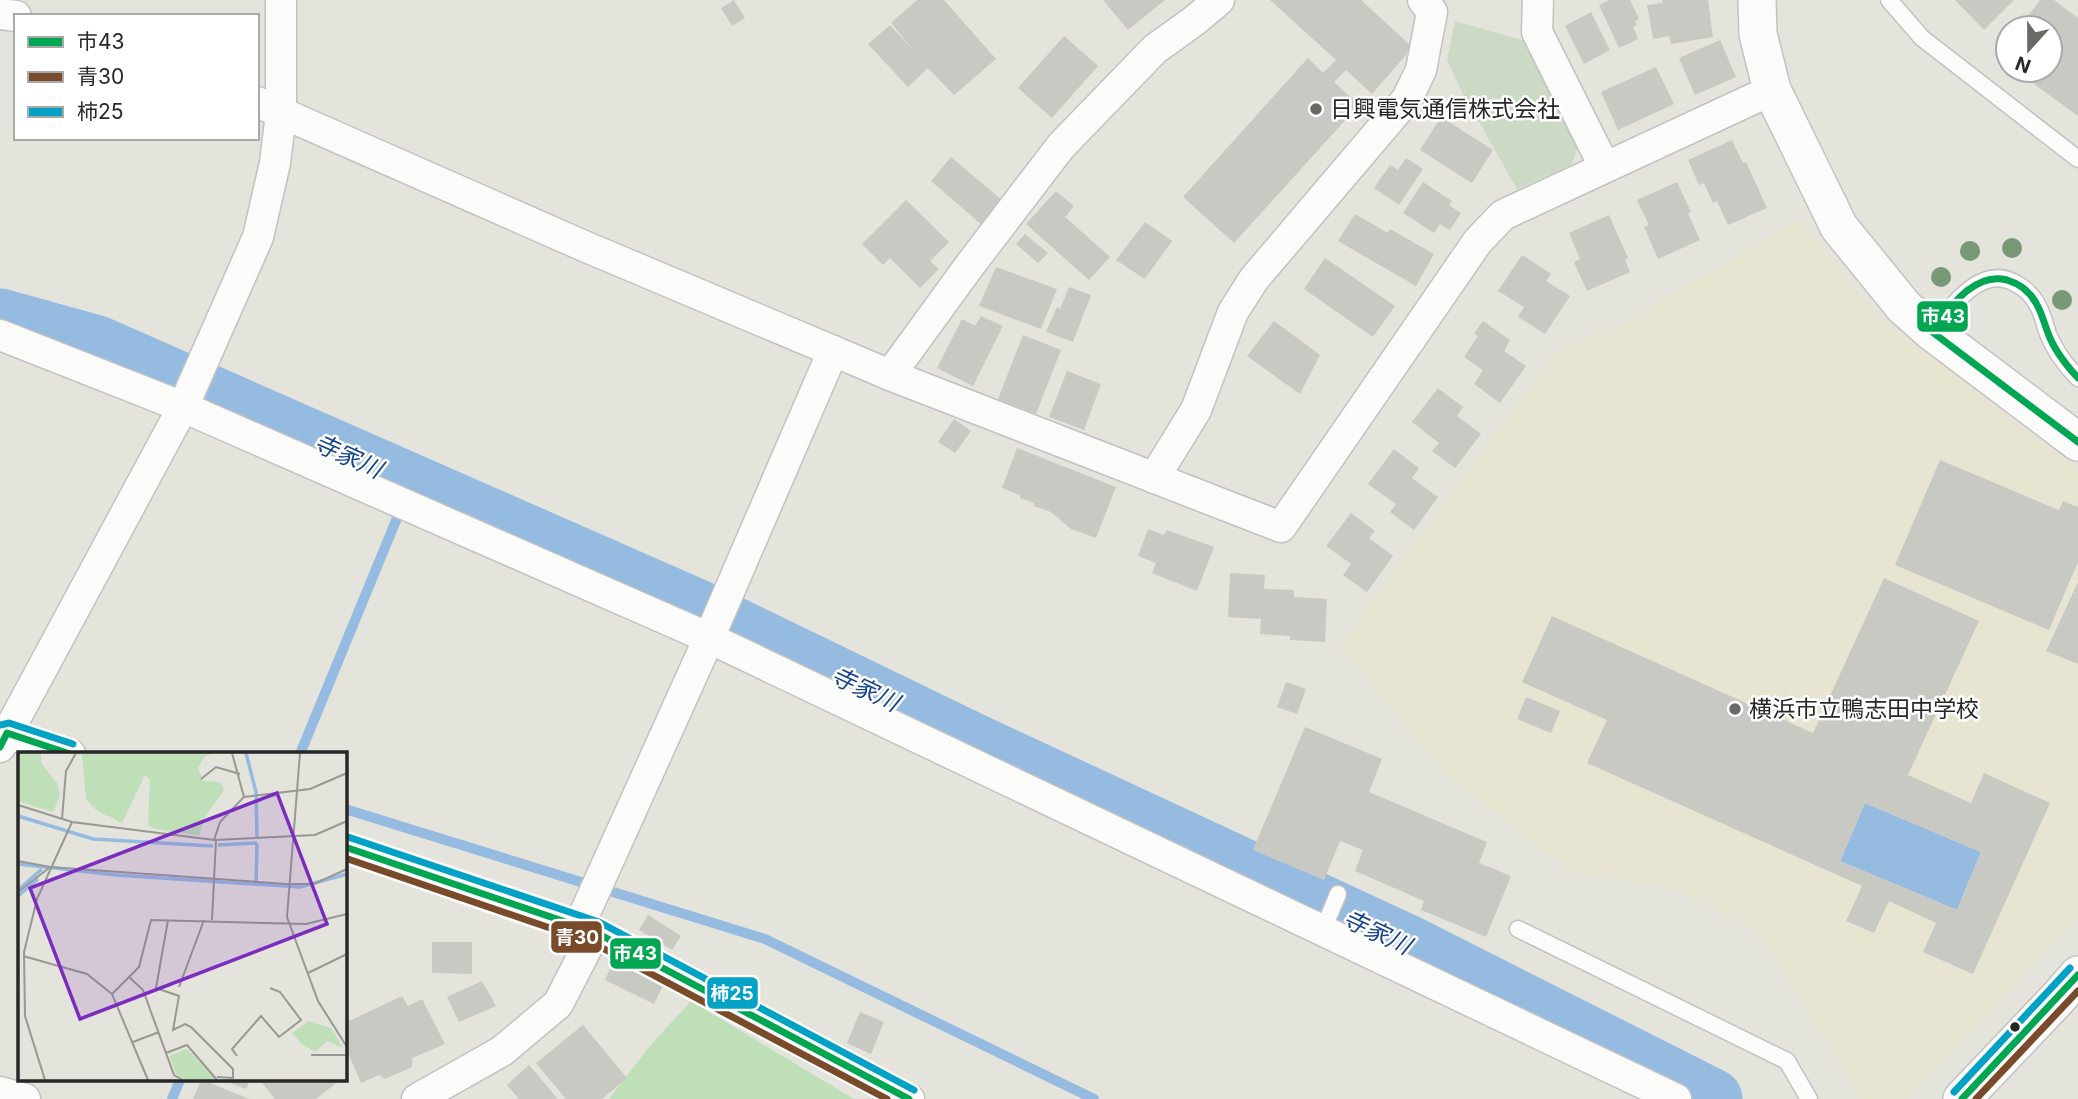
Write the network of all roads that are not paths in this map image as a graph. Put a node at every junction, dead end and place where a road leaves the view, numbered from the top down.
1 (281, 0) edge
2 (1219, 0) edge
3 (1423, 0) edge
4 (1538, 0) edge
5 (1757, 0) edge
6 (1889, 0) edge
7 (1772, 90) junction
8 (269, 108) edge
9 (2078, 159) edge
10 (1604, 166) junction
11 (1931, 331) junction
12 (0, 335) edge
13 (833, 351) junction
14 (890, 375) junction
15 (2078, 378) edge
16 (183, 407) junction
17 (2078, 442) edge
18 (1154, 478) junction
19 (709, 638) junction
20 (2, 737) edge
21 (62, 752) edge
22 (346, 847) edge
23 (1336, 898) dead end
24 (1325, 925) junction
25 (587, 929) junction
26 (1518, 929) dead end
27 (2078, 975) edge
28 (0, 1092) edge
29 (25, 1099) edge
30 (417, 1099) edge
31 (909, 1099) edge
32 (1676, 1099) edge
33 (1809, 1099) edge
34 (1962, 1099) edge

1 - 8 street
2 - 14 street
3 - 18 street
4 - 10 street
5 - 7 street
6 - 9 lane
7 - 10 street
7 - 11 street
8 - 13 street
8 - 16 street
10 - 18 street
11 - 15 lane
11 - 17 street
12 - 16 street
13 - 14 street
13 - 19 street
14 - 18 street
16 - 19 street
16 - 20 street
19 - 24 street
19 - 25 street
20 - 21 street
22 - 25 street
23 - 24 lane
24 - 32 street
25 - 30 street
25 - 31 street
26 - 33 lane
27 - 34 street
28 - 29 street

